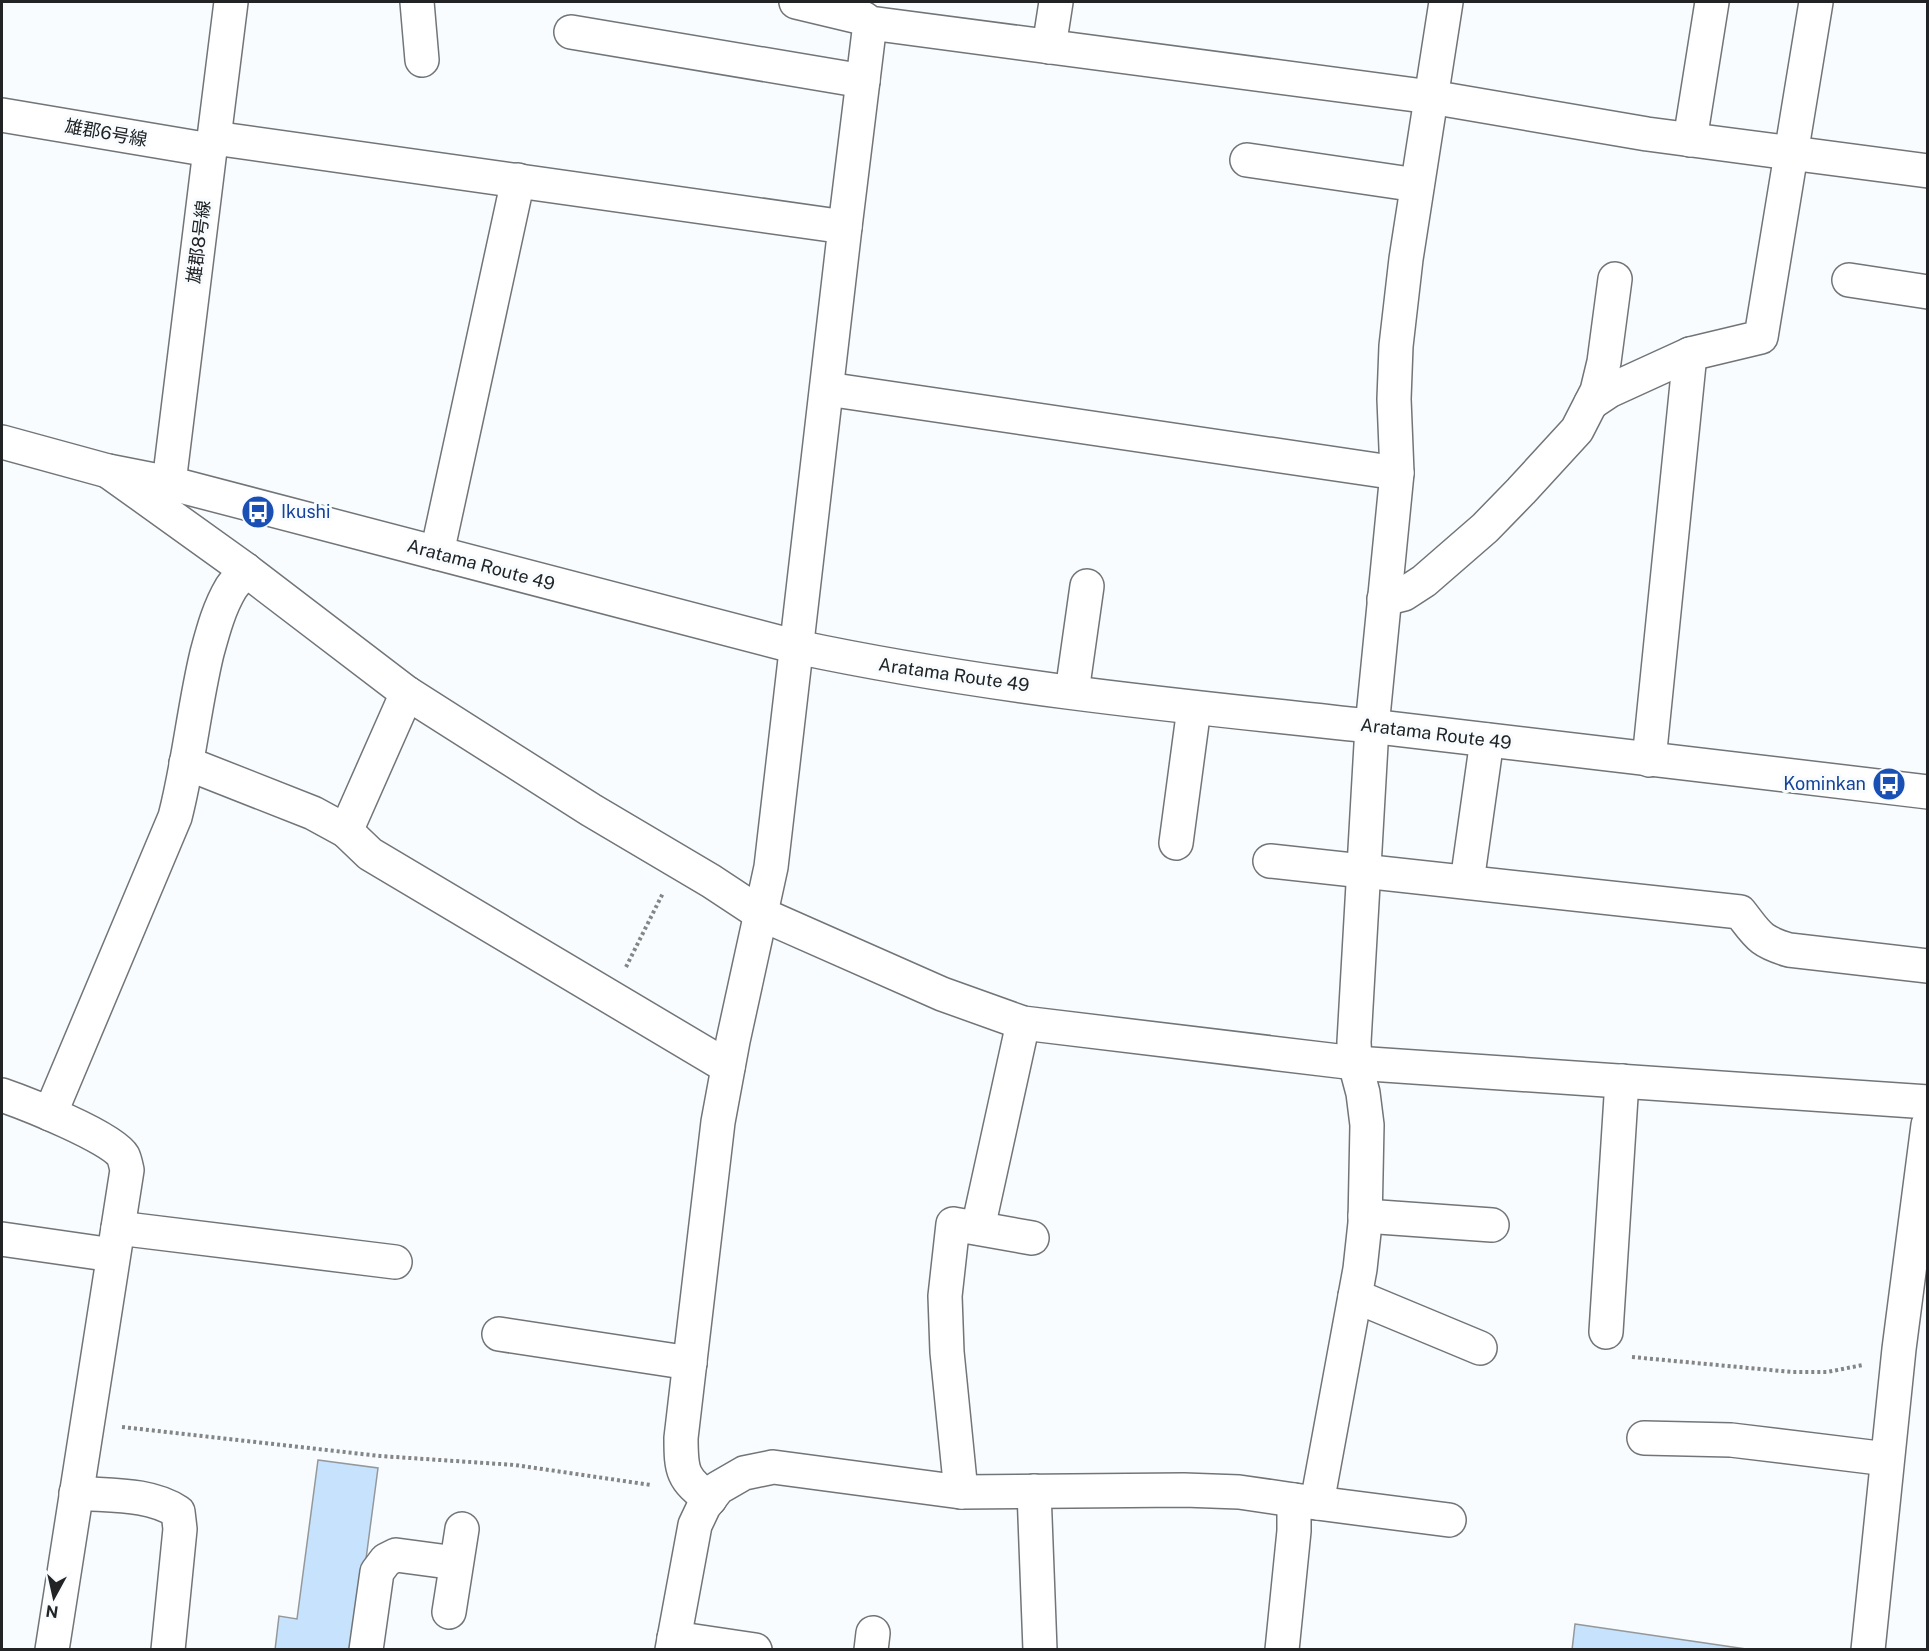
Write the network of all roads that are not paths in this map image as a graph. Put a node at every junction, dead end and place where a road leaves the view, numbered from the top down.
1 (231, 2) edge
2 (417, 2) edge
3 (796, 2) edge
4 (1056, 2) edge
5 (1446, 2) edge
6 (1712, 2) edge
7 (1816, 2) edge
8 (866, 14) edge
9 (571, 32) dead end
10 (1049, 47) junction
11 (422, 60) dead end
12 (863, 81) junction
13 (1431, 97) junction
14 (2, 115) edge
15 (1690, 140) junction
16 (212, 144) junction
17 (1790, 153) junction
18 (1247, 160) dead end
19 (1928, 171) edge
20 (518, 180) junction
21 (1417, 185) junction
22 (846, 227) junction
23 (1615, 279) dead end
24 (1849, 280) dead end
25 (1928, 292) edge
26 (1690, 354) junction
27 (827, 389) junction
28 (1591, 403) junction
29 (2, 442) edge
30 (108, 471) junction
31 (1397, 472) junction
32 (169, 483) junction
33 (437, 553) junction
34 (246, 570) junction
35 (1087, 586) dead end
36 (1384, 599) junction
37 (797, 647) junction
38 (1072, 692) junction
39 (407, 693) junction
40 (1194, 708) junction
41 (1372, 727) junction
42 (1487, 740) junction
43 (1649, 760) junction
44 (186, 763) junction
45 (1928, 792) edge
46 (346, 831) junction
47 (1176, 843) dead end
48 (1270, 861) dead end
49 (1364, 871) junction
50 (1467, 882) junction
51 (761, 914) junction
52 (1928, 966) edge
53 (1023, 1023) junction
54 (1355, 1063) junction
55 (728, 1066) junction
56 (1622, 1081) junction
57 (2, 1095) edge
58 (1928, 1102) edge
59 (50, 1114) junction
60 (1928, 1125) edge
61 (1365, 1216) junction
62 (1492, 1225) dead end
63 (978, 1228) junction
64 (1032, 1238) dead end
65 (2, 1239) edge
66 (116, 1241) junction
67 (395, 1262) dead end
68 (1355, 1296) junction
69 (1606, 1332) road end
70 (499, 1334) dead end
71 (1480, 1348) dead end
72 (1908, 1353) edge
73 (690, 1363) junction
74 (1644, 1438) dead end
75 (1887, 1459) junction
76 (698, 1489) junction
77 (1034, 1491) junction
78 (961, 1492) junction
79 (76, 1493) junction
80 (1306, 1502) junction
81 (1449, 1520) dead end
82 (462, 1529) dead end
83 (456, 1563) junction
84 (449, 1612) dead end
85 (673, 1644) edge
86 (52, 1650) edge
87 (168, 1650) edge
88 (366, 1650) edge
89 (755, 1650) edge
90 (1040, 1650) edge
91 (1282, 1650) edge
92 (1868, 1650) edge

1 - 16 street, 雄郡8号線
2 - 11 street
3 - 8 street
4 - 10 street
5 - 13 street
6 - 15 street
7 - 17 street
8 - 10 street
8 - 12 street
9 - 12 street
10 - 13 street
12 - 22 street
13 - 15 street
13 - 21 street
14 - 16 street, 雄郡6号線
15 - 17 street
16 - 20 street, 雄郡6号線
16 - 32 street, 雄郡8号線
17 - 19 street
17 - 26 street
18 - 21 street
20 - 22 street, 雄郡6号線
20 - 33 street
21 - 31 street
22 - 27 street
23 - 28 street
24 - 25 street
26 - 28 street
26 - 43 street
27 - 31 street
27 - 37 street
28 - 36 street
29 - 30 street, Aratama Route 49
30 - 32 street, Aratama Route 49
30 - 34 street
31 - 36 street
32 - 33 street, Aratama Route 49
33 - 37 street, Aratama Route 49
34 - 39 street
34 - 44 street
35 - 38 street
36 - 41 street
37 - 38 street, Aratama Route 49
37 - 51 street
38 - 40 street, Aratama Route 49
39 - 46 street
39 - 51 street
40 - 41 street, Aratama Route 49
40 - 47 street
41 - 42 street, Aratama Route 49
41 - 49 street
42 - 43 street, Aratama Route 49
42 - 50 street
43 - 45 street, Aratama Route 49
44 - 46 street
44 - 59 street
46 - 55 street
48 - 49 street
49 - 50 street
49 - 54 street
50 - 52 street
51 - 53 street
51 - 55 street
53 - 54 street
53 - 63 street
54 - 56 street
54 - 61 street
55 - 73 street
56 - 58 street
56 - 69 street
57 - 59 street
59 - 66 street
60 - 72 street
61 - 62 street
61 - 68 street
63 - 64 street
63 - 78 street
65 - 66 street
66 - 67 street
66 - 79 street
68 - 71 street
68 - 80 street
70 - 73 street
72 - 75 street
73 - 76 street
74 - 75 street
75 - 92 street
76 - 78 street
76 - 85 street
77 - 78 street
77 - 80 street
77 - 90 street
79 - 86 street
79 - 87 street
80 - 81 street
80 - 91 street
82 - 83 street
83 - 84 street
83 - 88 street
85 - 89 street

